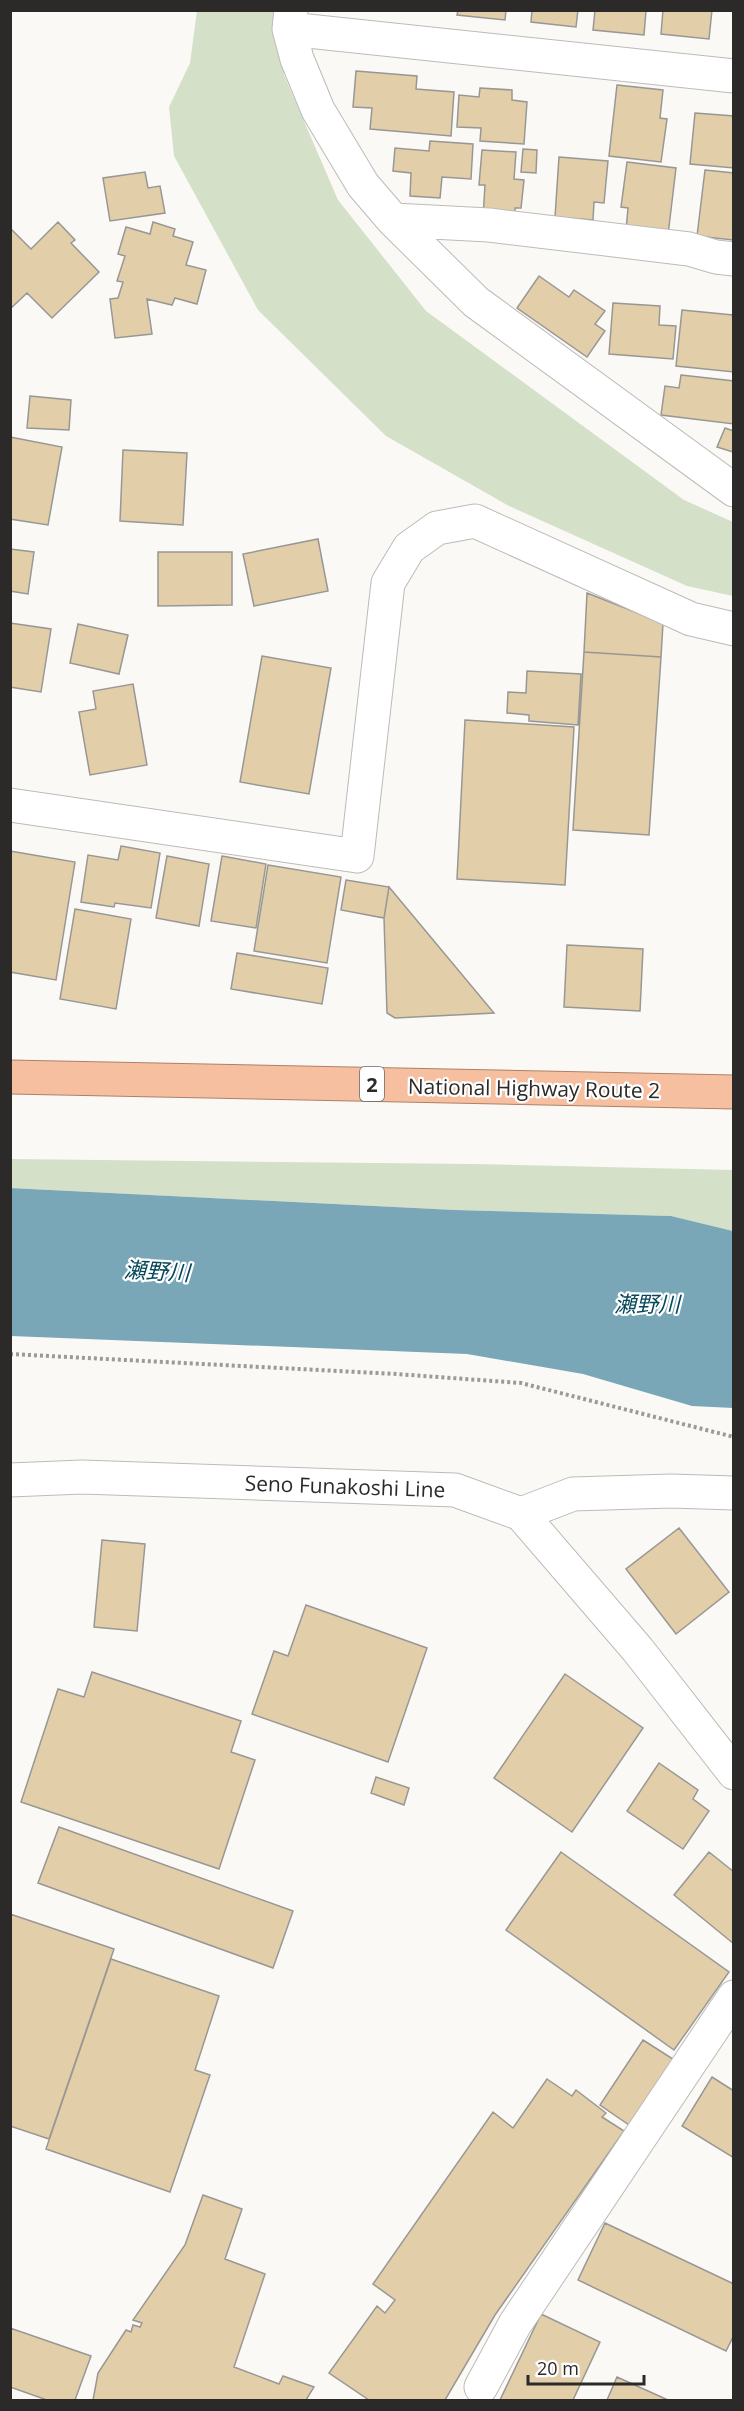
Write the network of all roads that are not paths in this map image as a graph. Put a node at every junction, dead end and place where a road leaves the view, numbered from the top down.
1 (290, 20) edge
2 (734, 76) edge
3 (393, 220) junction
4 (734, 259) edge
5 (734, 490) edge
6 (734, 629) edge
7 (10, 805) edge
8 (10, 1077) edge
9 (734, 1092) edge
10 (10, 1480) edge
11 (734, 1493) edge
12 (522, 1514) junction
13 (734, 1773) edge
14 (734, 1997) edge
15 (481, 2387) dead end

1 - 2 street
1 - 3 street
3 - 4 street
3 - 5 street
6 - 7 street
8 - 9 highway, National Highway Route 2 / 2
10 - 12 street, Seno Funakoshi Line
11 - 12 street
12 - 13 street, Seno Funakoshi Line
14 - 15 street

